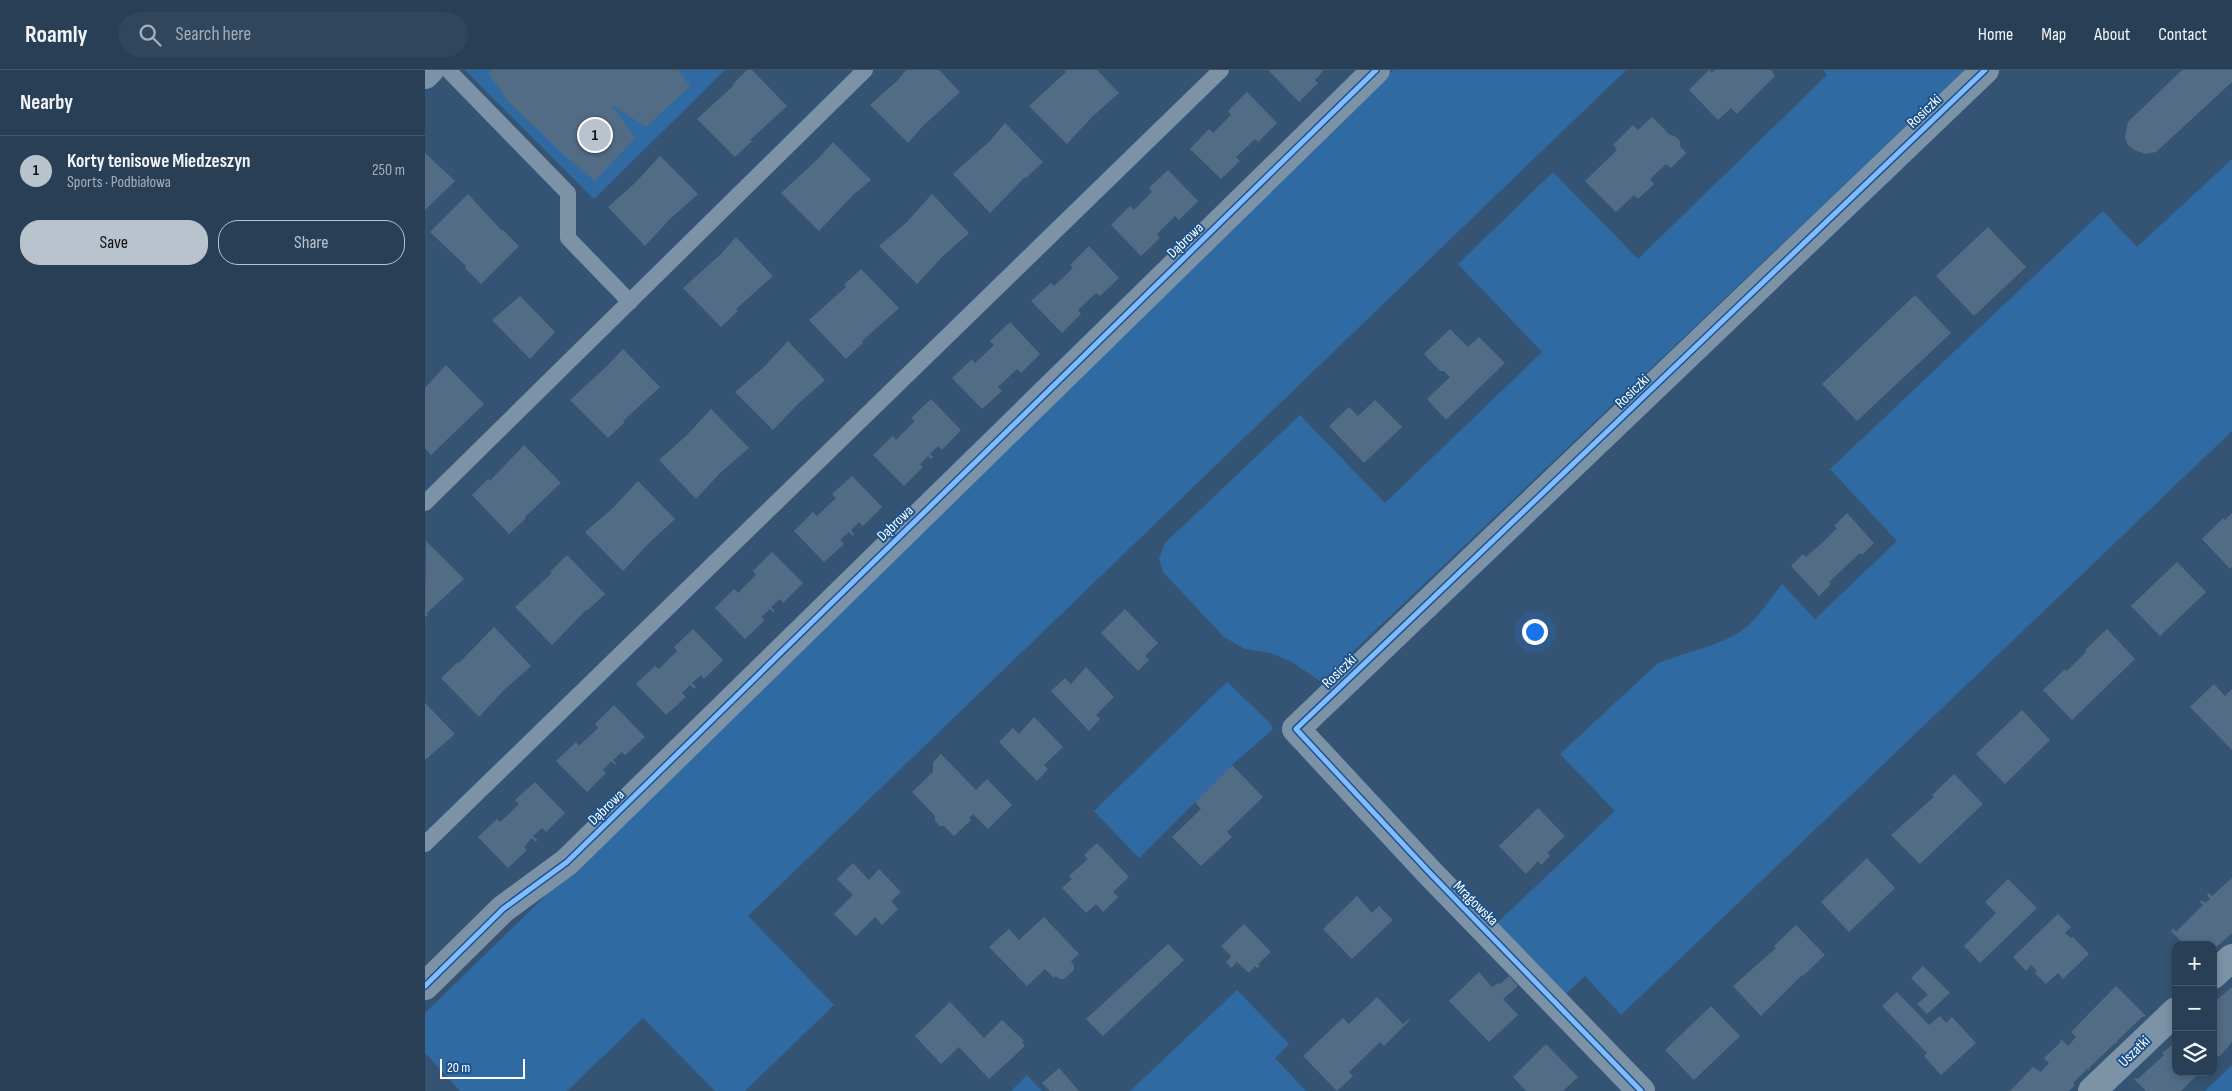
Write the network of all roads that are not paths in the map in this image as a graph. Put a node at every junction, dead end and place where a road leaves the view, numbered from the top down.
1 (430, 70) edge
2 (448, 70) edge
3 (865, 70) edge
4 (1221, 70) edge
5 (1376, 70) edge
6 (1985, 70) edge
7 (425, 75) edge
8 (630, 302) junction
9 (425, 503) edge
10 (1296, 729) joint
11 (425, 844) edge
12 (2232, 958) edge
13 (2217, 972) edge
14 (425, 986) edge
15 (2172, 1015) edge
16 (1641, 1091) edge
17 (2092, 1091) edge

1 - 7 street
2 - 8 lane
3 - 8 lane
4 - 11 lane
5 - 14 street, Dąbrowa
6 - 10 street, Rosiczki
8 - 9 lane
10 - 16 street, Mrągowska
12 - 13 street
15 - 17 street, Uszatki

